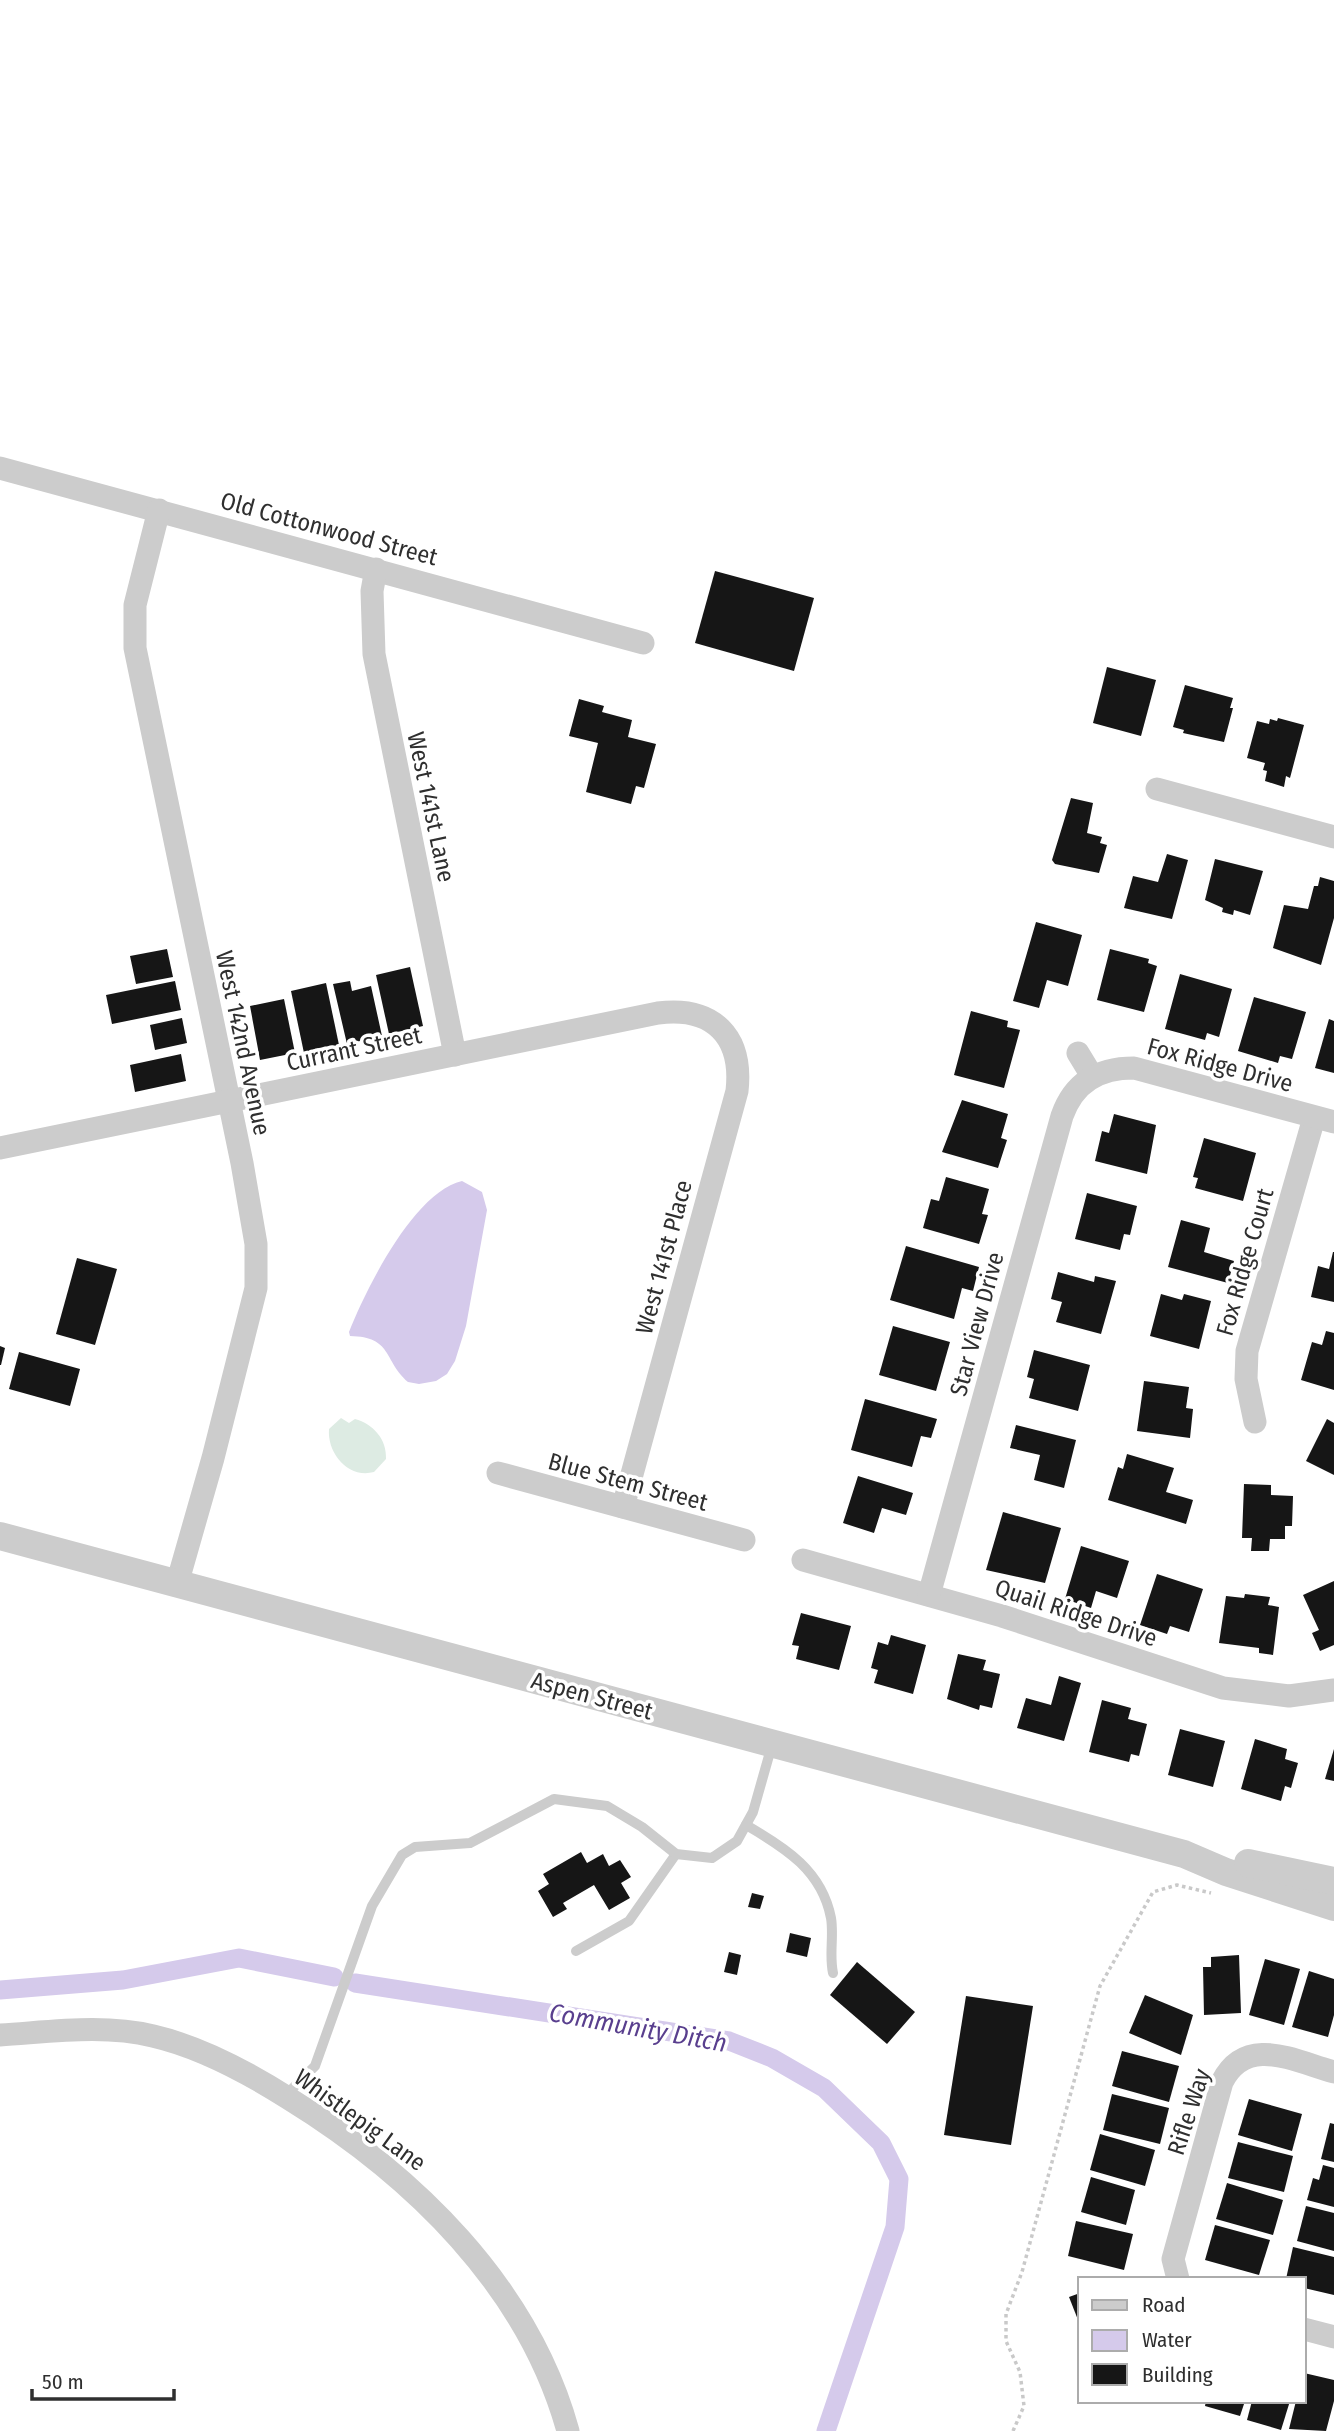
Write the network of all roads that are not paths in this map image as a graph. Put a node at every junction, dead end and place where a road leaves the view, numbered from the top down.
1 (0, 468) edge
2 (159, 510) junction
3 (376, 569) junction
4 (643, 643) dead end
5 (1157, 789) dead end
6 (1334, 837) edge
7 (716, 1025) joint
8 (1078, 1054) dead end
9 (455, 1055) junction
10 (1092, 1076) junction
11 (229, 1101) junction
12 (1324, 1120) edge
13 (0, 1148) edge
14 (1255, 1422) dead end
15 (498, 1474) dead end
16 (623, 1507) junction
17 (0, 1536) edge
18 (744, 1541) dead end
19 (803, 1560) dead end
20 (177, 1584) junction
21 (929, 1595) junction
22 (1334, 1690) edge
23 (772, 1745) junction
24 (746, 1825) junction
25 (676, 1854) junction
26 (1184, 1854) junction
27 (1334, 1881) edge
28 (1334, 1908) edge
29 (576, 1951) dead end
30 (834, 1973) dead end
31 (0, 2035) edge
32 (1334, 2072) edge
33 (285, 2096) junction
34 (1178, 2277) edge
35 (1306, 2330) edge
36 (1334, 2337) edge
37 (568, 2431) edge

1 - 2 street, Old Cottonwood Street
2 - 3 street, Old Cottonwood Street
2 - 11 street, West 142nd Avenue
3 - 4 street, Old Cottonwood Street
3 - 9 street, West 141st Lane
5 - 6 street
7 - 9 street, Currant Street
7 - 16 street, West 141st Place
8 - 10 street
9 - 11 street, Currant Street
10 - 12 street, Fox Ridge Drive
10 - 21 street, Star View Drive
11 - 13 street, Currant Street
11 - 20 street, West 142nd Avenue
12 - 14 street, Fox Ridge Court
15 - 16 street, Blue Stem Street
16 - 18 street, Blue Stem Street
17 - 20 street, Aspen Street
19 - 21 street, Quail Ridge Drive
20 - 23 street, Aspen Street
21 - 22 street, Quail Ridge Drive
23 - 24 lane
23 - 26 street, Aspen Street
24 - 25 lane
24 - 30 lane
25 - 29 lane
25 - 33 lane
26 - 27 street, Aspen Street
26 - 28 street, Aspen Street
31 - 33 street, Whistlepig Lane
32 - 34 street, Rifle Way
33 - 37 street, Whistlepig Lane
35 - 36 street

